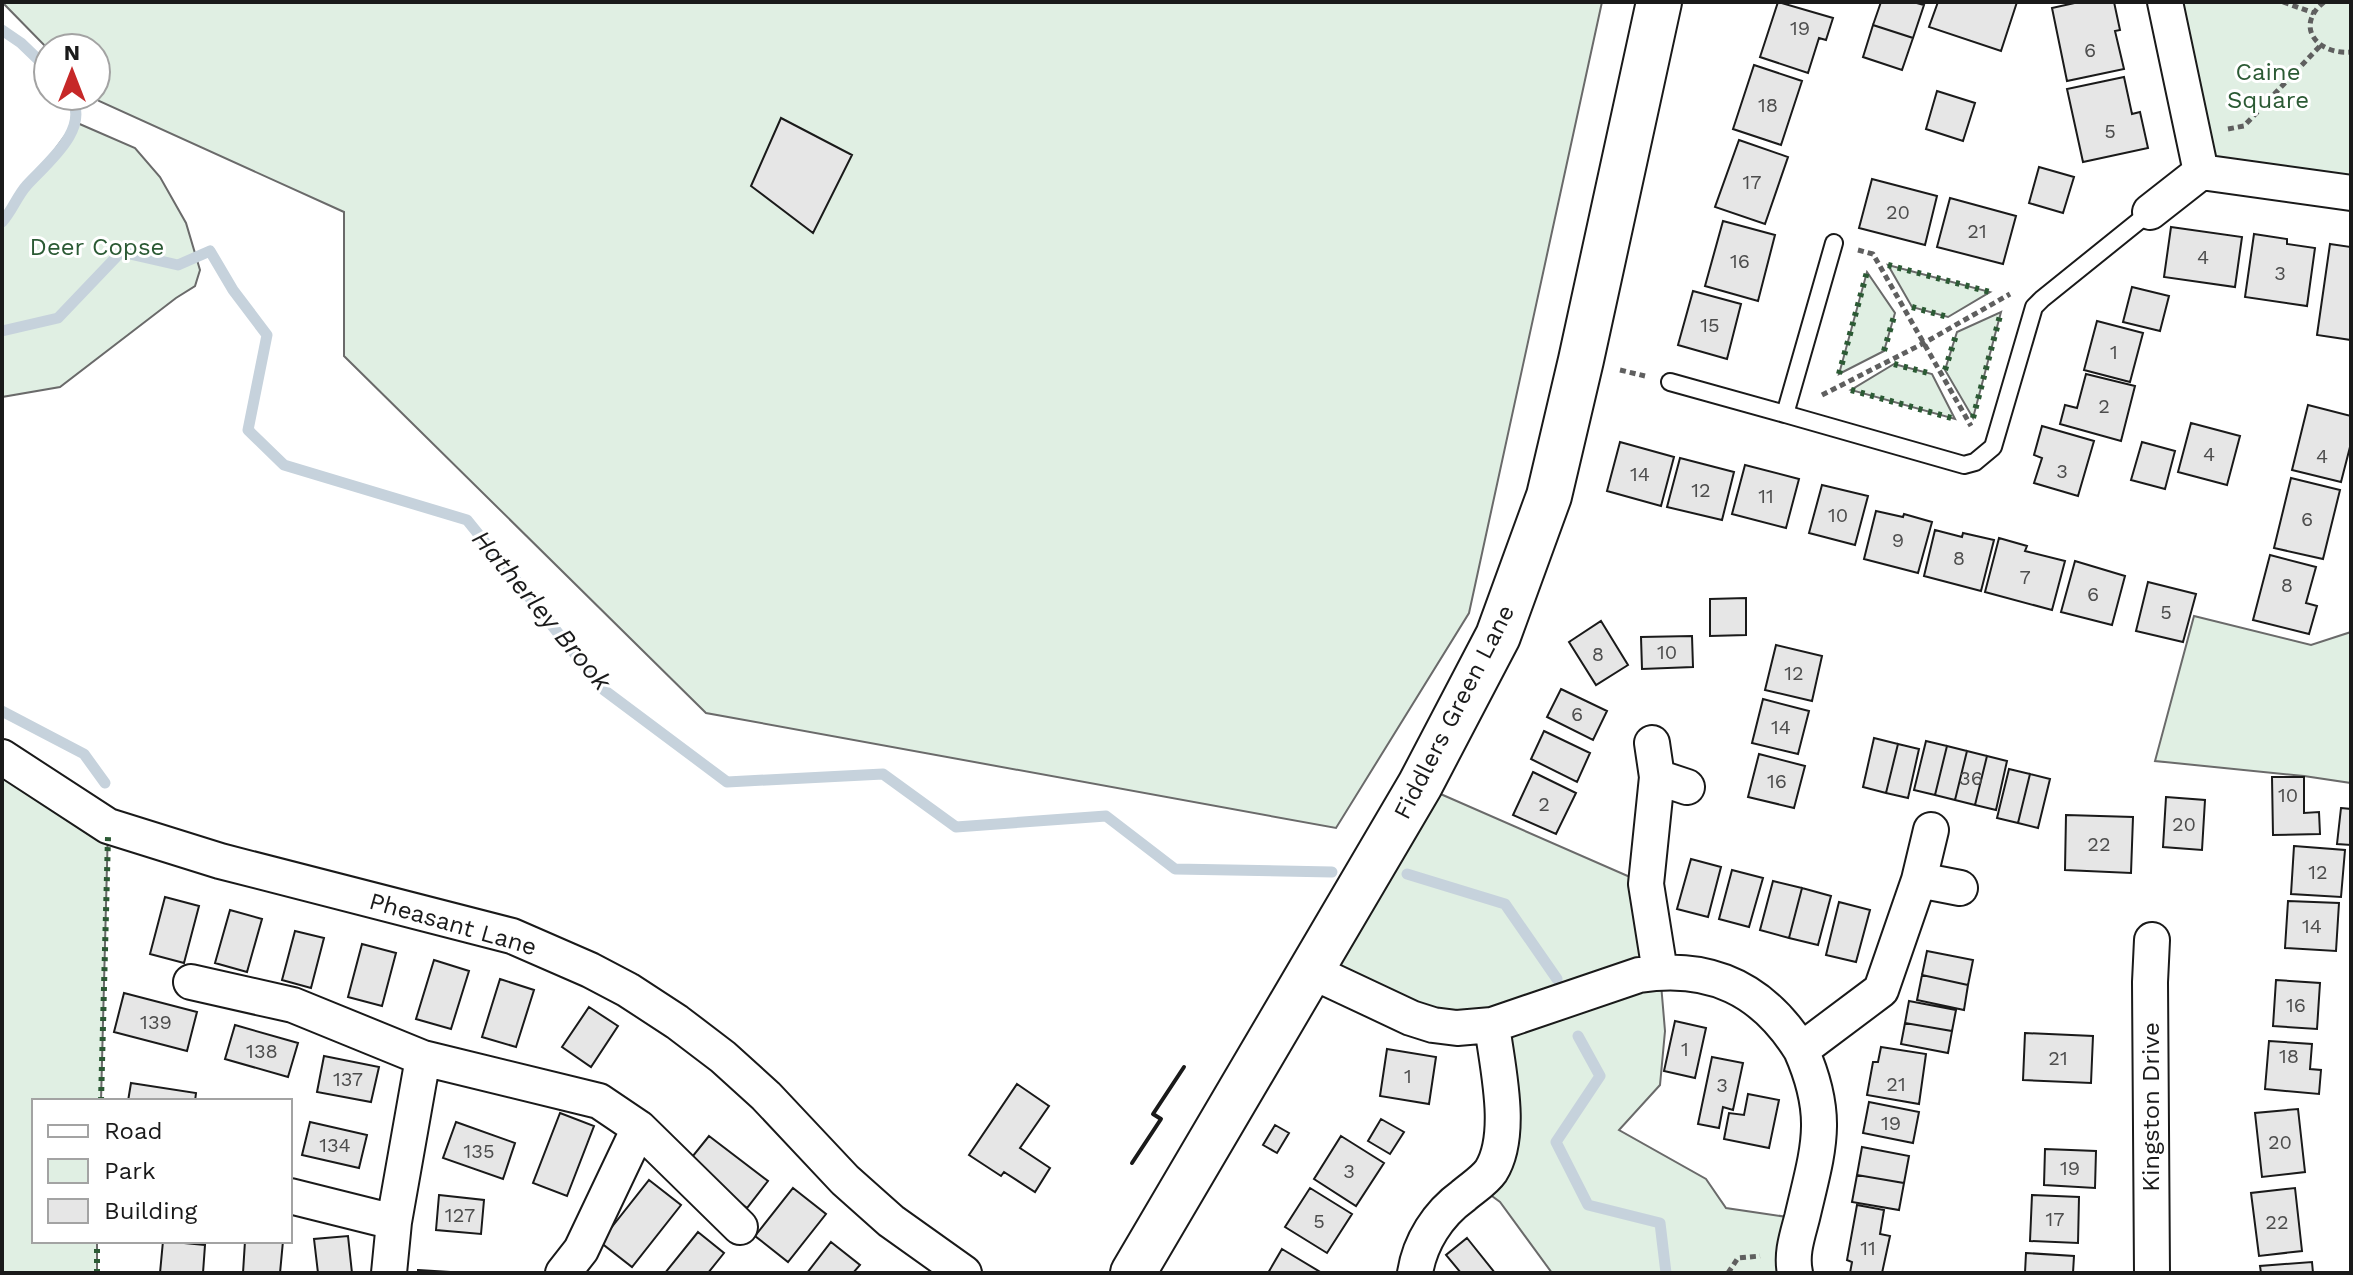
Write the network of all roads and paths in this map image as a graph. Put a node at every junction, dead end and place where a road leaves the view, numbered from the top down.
1 (1659, 2) edge
2 (2165, 2) edge
3 (2283, 2) edge
4 (2324, 2) edge
5 (2314, 13) junction
6 (2320, 46) junction
7 (2351, 52) edge
8 (2194, 135) junction
9 (2201, 172) junction
10 (2351, 193) edge
11 (2150, 212) joint
12 (1834, 243) joint
13 (2042, 299) junction
14 (1924, 343) junction
15 (1581, 360) junction
16 (1670, 382) joint
17 (1785, 414) junction
18 (1987, 454) junction
19 (1652, 743) dead end
20 (2, 757) edge
21 (1931, 830) dead end
22 (1919, 880) junction
23 (1960, 888) dead end
24 (2152, 940) dead end
25 (1311, 971) junction
26 (1660, 972) junction
27 (191, 982) dead end
28 (1492, 1025) junction
29 (1801, 1050) junction
30 (423, 1058) junction
31 (639, 1128) junction
32 (292, 1196) edge
33 (394, 1222) junction
34 (740, 1227) dead end
35 (389, 1273) edge
36 (563, 1273) edge
37 (964, 1273) edge
38 (1133, 1273) edge
39 (1415, 1273) edge
40 (1795, 1273) edge
41 (2152, 1273) edge

1 - 15 street, Fiddlers Green Lane
2 - 8 street
3 - 5 path
4 - 5 path
5 - 6 path
6 - 7 path
6 - 8 path
8 - 9 street
9 - 10 street
9 - 11 street
11 - 13 lane
12 - 14 path
12 - 17 lane
13 - 14 path
13 - 18 lane
14 - 17 path
14 - 18 path
15 - 16 path
15 - 25 street, Fiddlers Green Lane
16 - 17 lane
17 - 18 lane
19 - 26 street
20 - 37 street, Pheasant Lane
21 - 22 street
22 - 23 street
22 - 29 street
24 - 41 street, Kingston Drive
25 - 28 street
25 - 38 street, Fiddlers Green Lane
26 - 28 street
26 - 29 street
27 - 30 street
28 - 39 street
29 - 40 street
30 - 31 street
30 - 33 street
31 - 34 street
31 - 36 street
32 - 33 street
33 - 35 street

